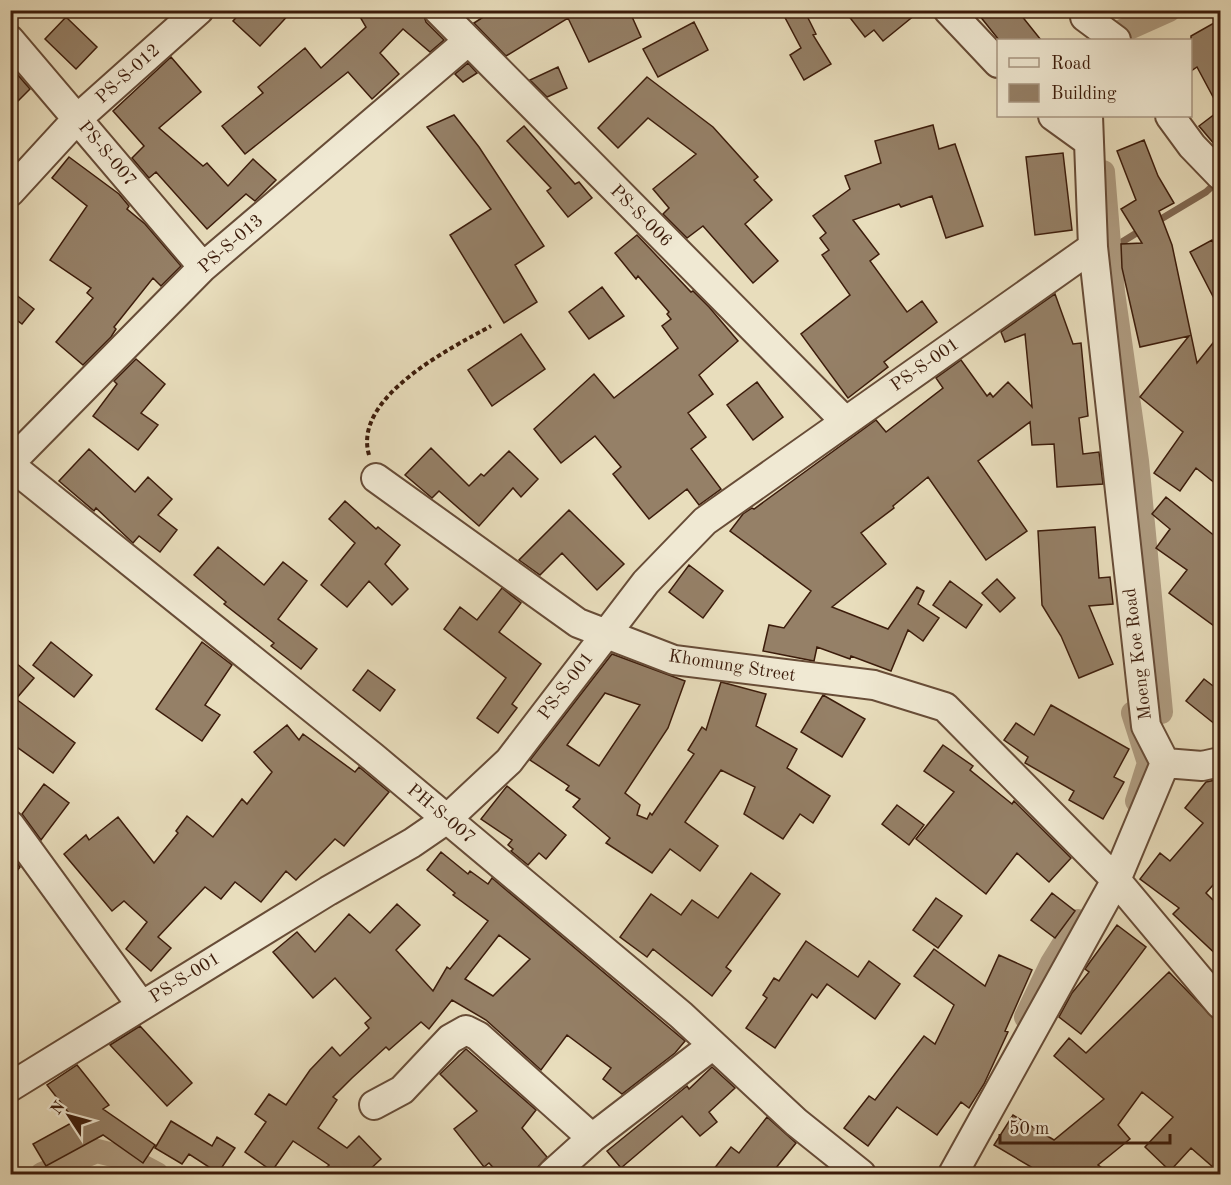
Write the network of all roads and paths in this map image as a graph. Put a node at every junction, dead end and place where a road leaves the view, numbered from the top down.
1 (199, 10) edge
2 (438, 10) edge
3 (948, 10) edge
4 (10, 40) edge
5 (467, 42) junction
6 (997, 61) edge
7 (1056, 117) edge
8 (1171, 117) edge
9 (77, 119) junction
10 (1089, 129) edge
11 (1219, 174) edge
12 (10, 192) edge
13 (1093, 247) junction
14 (203, 267) junction
15 (491, 326) dead end
16 (844, 420) junction
17 (10, 464) edge
18 (376, 478) joint
19 (606, 635) junction
20 (1221, 762) edge
21 (1165, 763) junction
22 (447, 819) junction
23 (10, 825) edge
24 (1106, 870) junction
25 (1221, 1004) edge
26 (141, 1005) junction
27 (713, 1044) junction
28 (12, 1084) edge
29 (374, 1105) dead end
30 (592, 1138) junction
31 (552, 1174) edge
32 (861, 1174) edge
33 (953, 1174) edge

1 - 9 street, PS-S-012
2 - 5 street, PS-S-006
3 - 6 street
4 - 9 street, PS-S-007
5 - 14 street, PS-S-013
5 - 16 street, PS-S-006
7 - 10 street
8 - 11 street
9 - 12 street, PS-S-012
9 - 14 street, PS-S-007
10 - 13 street, Moeng Koe Road
13 - 16 street, PS-S-001
13 - 21 street, Moeng Koe Road
14 - 17 street, PS-S-013
15 - 18 path
16 - 19 street, PS-S-001
17 - 22 street, PH-S-007
18 - 19 street, Khomung Street
19 - 22 street, PS-S-001
19 - 24 street, Khomung Street
20 - 21 street
21 - 24 street
22 - 26 street, PS-S-001
22 - 27 street, PH-S-007
23 - 26 street
24 - 25 street, Khomung Street
24 - 33 street
26 - 28 street, PS-S-001
27 - 30 street
27 - 32 street, PH-S-007
29 - 30 street
30 - 31 street

